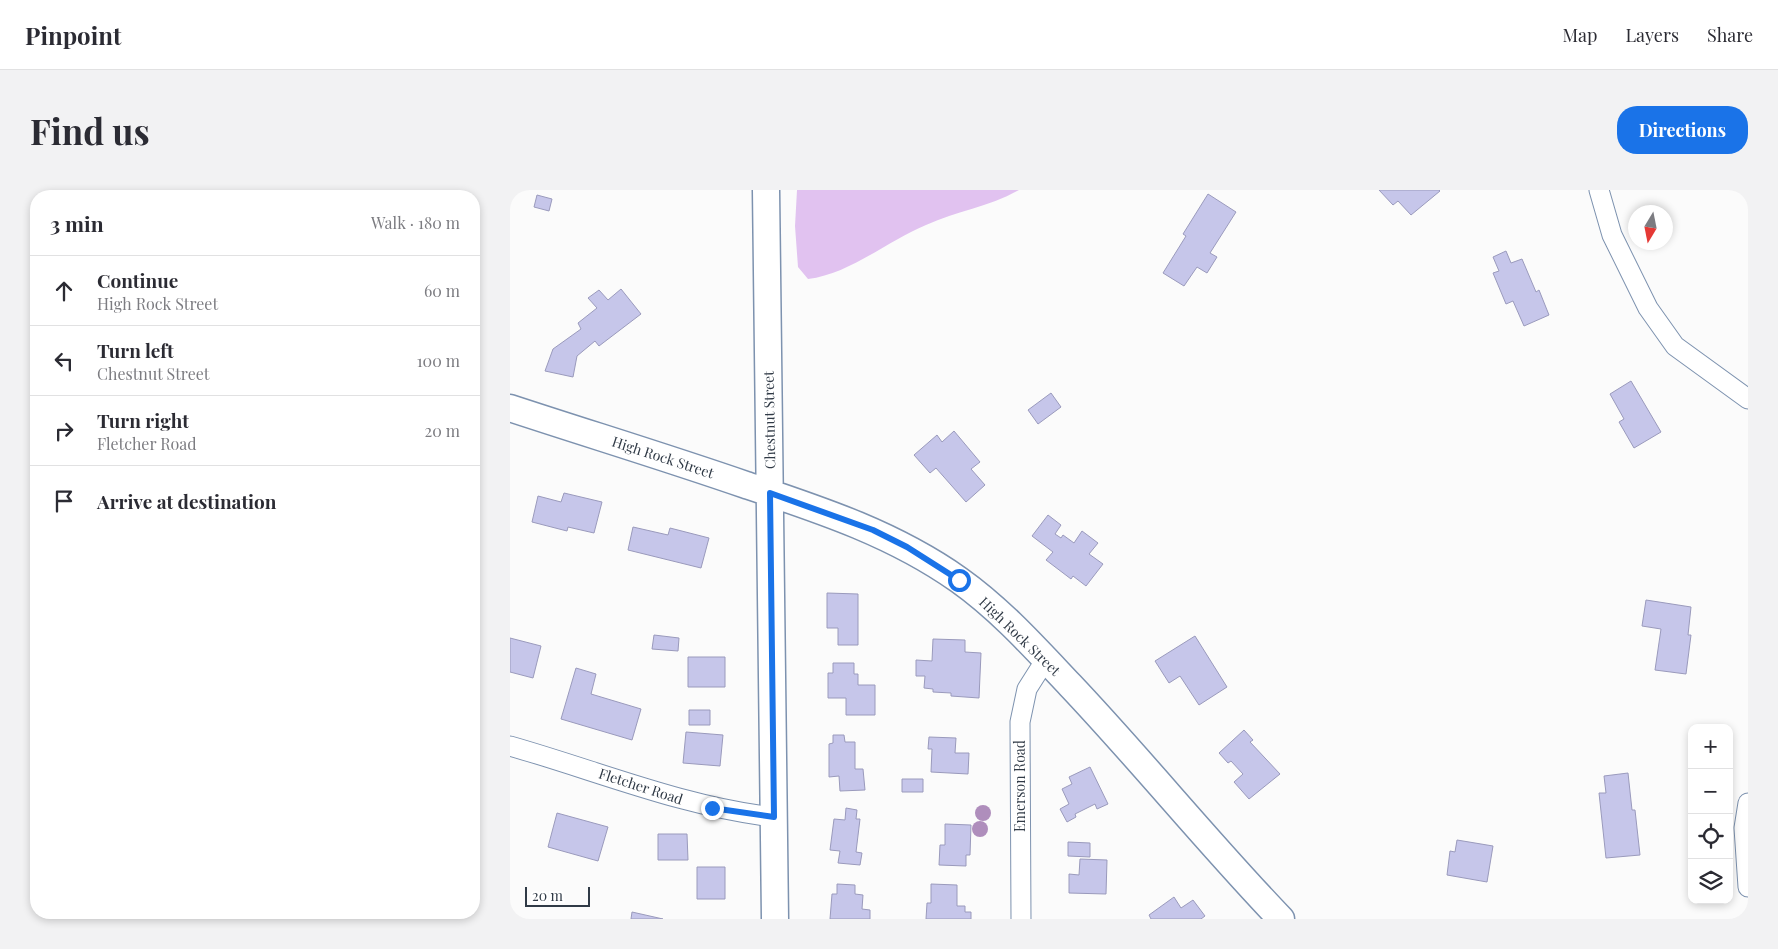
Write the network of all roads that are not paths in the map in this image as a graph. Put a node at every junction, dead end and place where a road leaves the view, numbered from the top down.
1 (766, 190) edge
2 (1599, 190) edge
3 (1748, 398) edge
4 (510, 408) edge
5 (770, 493) junction
6 (1046, 659) junction
7 (510, 746) edge
8 (1748, 803) edge
9 (774, 817) junction
10 (1748, 887) edge
11 (775, 919) edge
12 (1021, 919) edge
13 (1281, 919) edge

1 - 5 street, Chestnut Street
2 - 3 street
4 - 5 street, High Rock Street
5 - 6 street, High Rock Street
5 - 9 street, Chestnut Street
6 - 12 street, Emerson Road
6 - 13 street, High Rock Street
7 - 9 street, Fletcher Road
8 - 10 street
9 - 11 street, Chestnut Street

